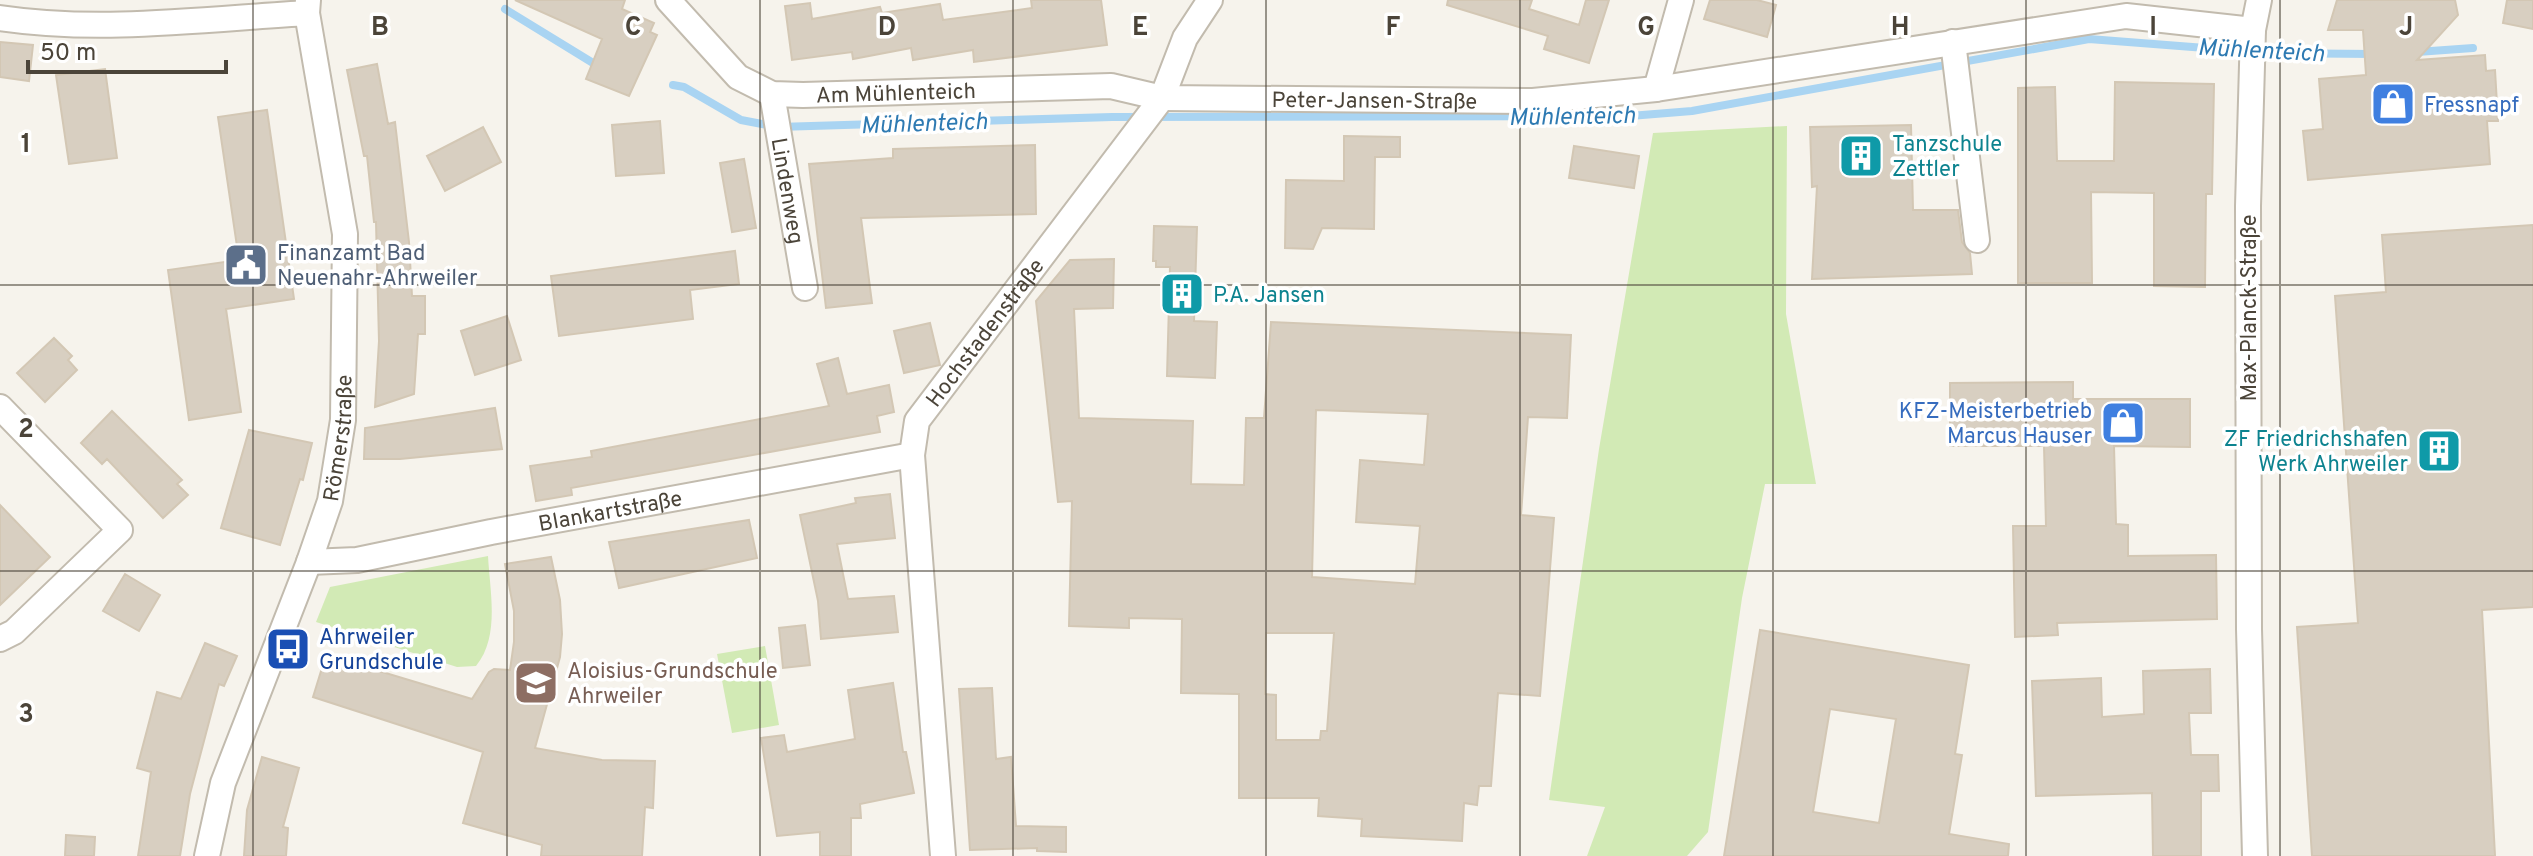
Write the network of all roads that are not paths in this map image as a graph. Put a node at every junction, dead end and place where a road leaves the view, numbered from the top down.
1 (668, 0) edge
2 (1210, 0) edge
3 (1681, 0) edge
4 (2259, 0) edge
5 (308, 6) edge
6 (0, 18) edge
7 (2253, 44) junction
8 (1954, 56) junction
9 (1656, 89) junction
10 (1152, 111) junction
11 (776, 116) junction
12 (1977, 240) dead end
13 (805, 288) dead end
14 (0, 407) edge
15 (912, 455) junction
16 (309, 562) junction
17 (0, 639) edge
18 (207, 856) edge
19 (943, 856) edge
20 (2255, 856) edge

1 - 11 street, Am Mühlenteich
2 - 10 street, Hochstadenstraße
3 - 9 street
4 - 7 street, Max-Planck-Straße
5 - 6 street
5 - 16 street, Römerstraße
7 - 8 street, Peter-Jansen-Straße
7 - 20 street, Max-Planck-Straße
8 - 9 street, Peter-Jansen-Straße
8 - 12 street
9 - 10 street, Peter-Jansen-Straße
10 - 11 street, Am Mühlenteich
10 - 15 street, Hochstadenstraße
11 - 13 street, Lindenweg
14 - 17 street
15 - 16 street, Blankartstraße
15 - 19 street, Hochstadenstraße
16 - 18 street, Römerstraße

